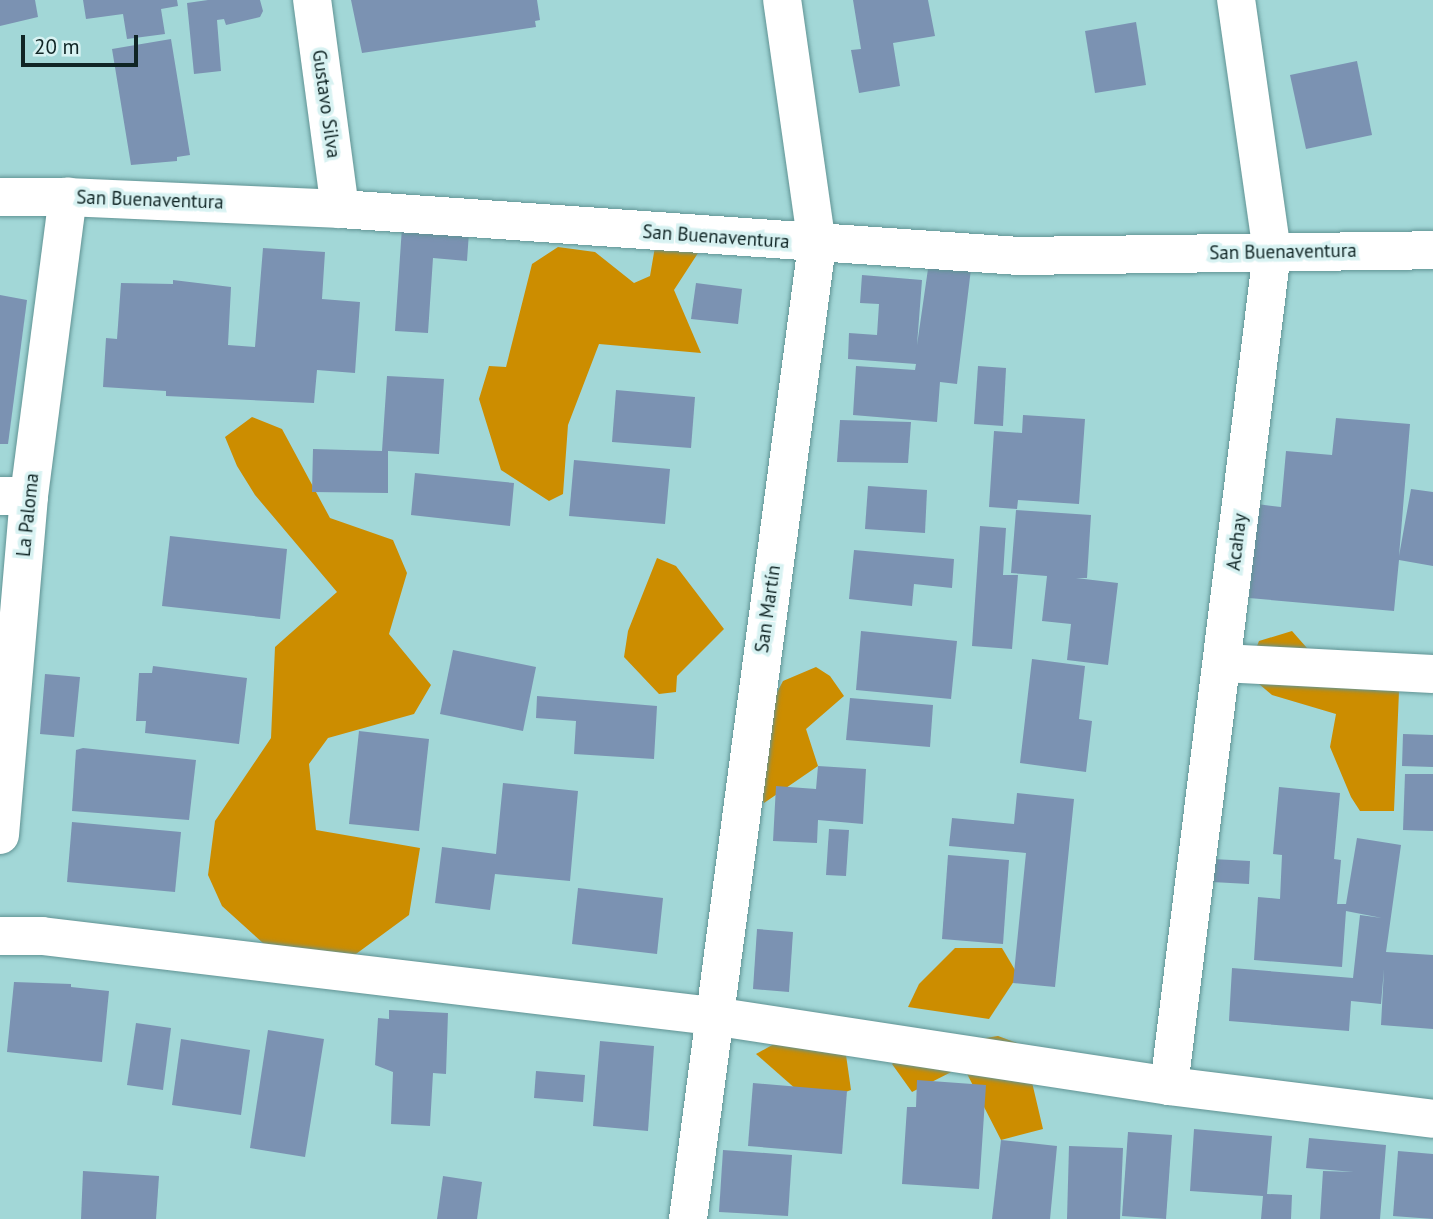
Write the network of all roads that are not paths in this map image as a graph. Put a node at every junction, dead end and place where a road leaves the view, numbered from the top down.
1 (312, 0) edge
2 (782, 0) edge
3 (1236, 0) edge
4 (0, 197) edge
5 (68, 197) junction
6 (340, 209) junction
7 (817, 245) junction
8 (1433, 250) edge
9 (1272, 252) junction
10 (14, 496) edge
11 (1222, 663) junction
12 (1433, 674) edge
13 (0, 835) edge
14 (0, 936) edge
15 (713, 1016) junction
16 (1170, 1086) junction
17 (1433, 1119) edge
18 (688, 1219) edge

1 - 6 street, Gustavo Silva
2 - 7 street, San Martín
3 - 9 street, Acahay
4 - 5 street, San Buenaventura
5 - 6 street, San Buenaventura
5 - 10 street, La Paloma
6 - 7 street, San Buenaventura
7 - 9 street, San Buenaventura
7 - 15 street, San Martín
8 - 9 street, San Buenaventura
9 - 11 street, Acahay
10 - 13 street, La Paloma
11 - 12 street
11 - 16 street, Acahay
14 - 15 street
15 - 16 street
15 - 18 street, San Martín
16 - 17 street

